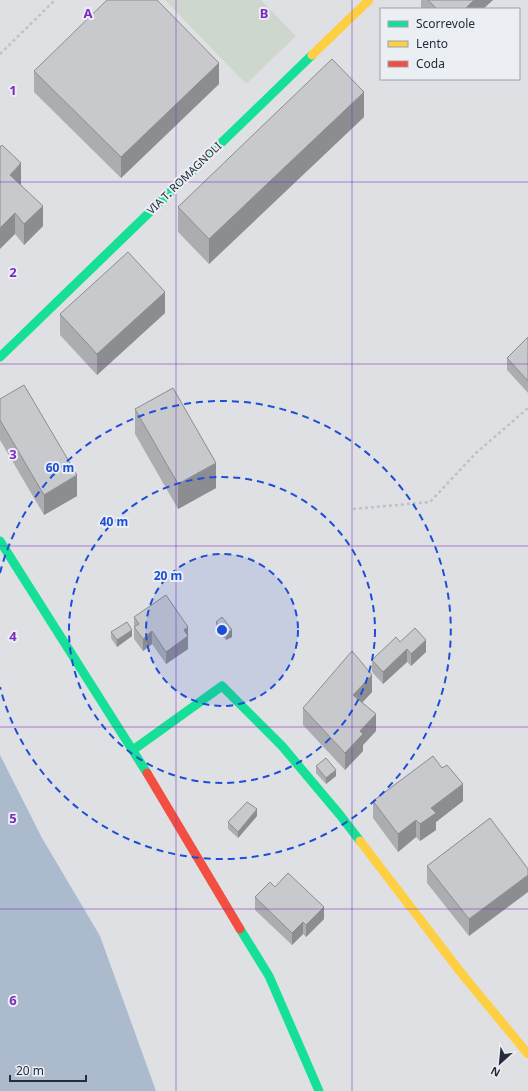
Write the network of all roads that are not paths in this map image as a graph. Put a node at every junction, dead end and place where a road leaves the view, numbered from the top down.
1 (369, 0) edge
2 (0, 357) edge
3 (0, 541) edge
4 (133, 750) junction
5 (528, 1054) edge
6 (319, 1091) edge

1 - 2 street, VIA T. ROMAGNOLI
3 - 4 street
4 - 5 street
4 - 6 street

